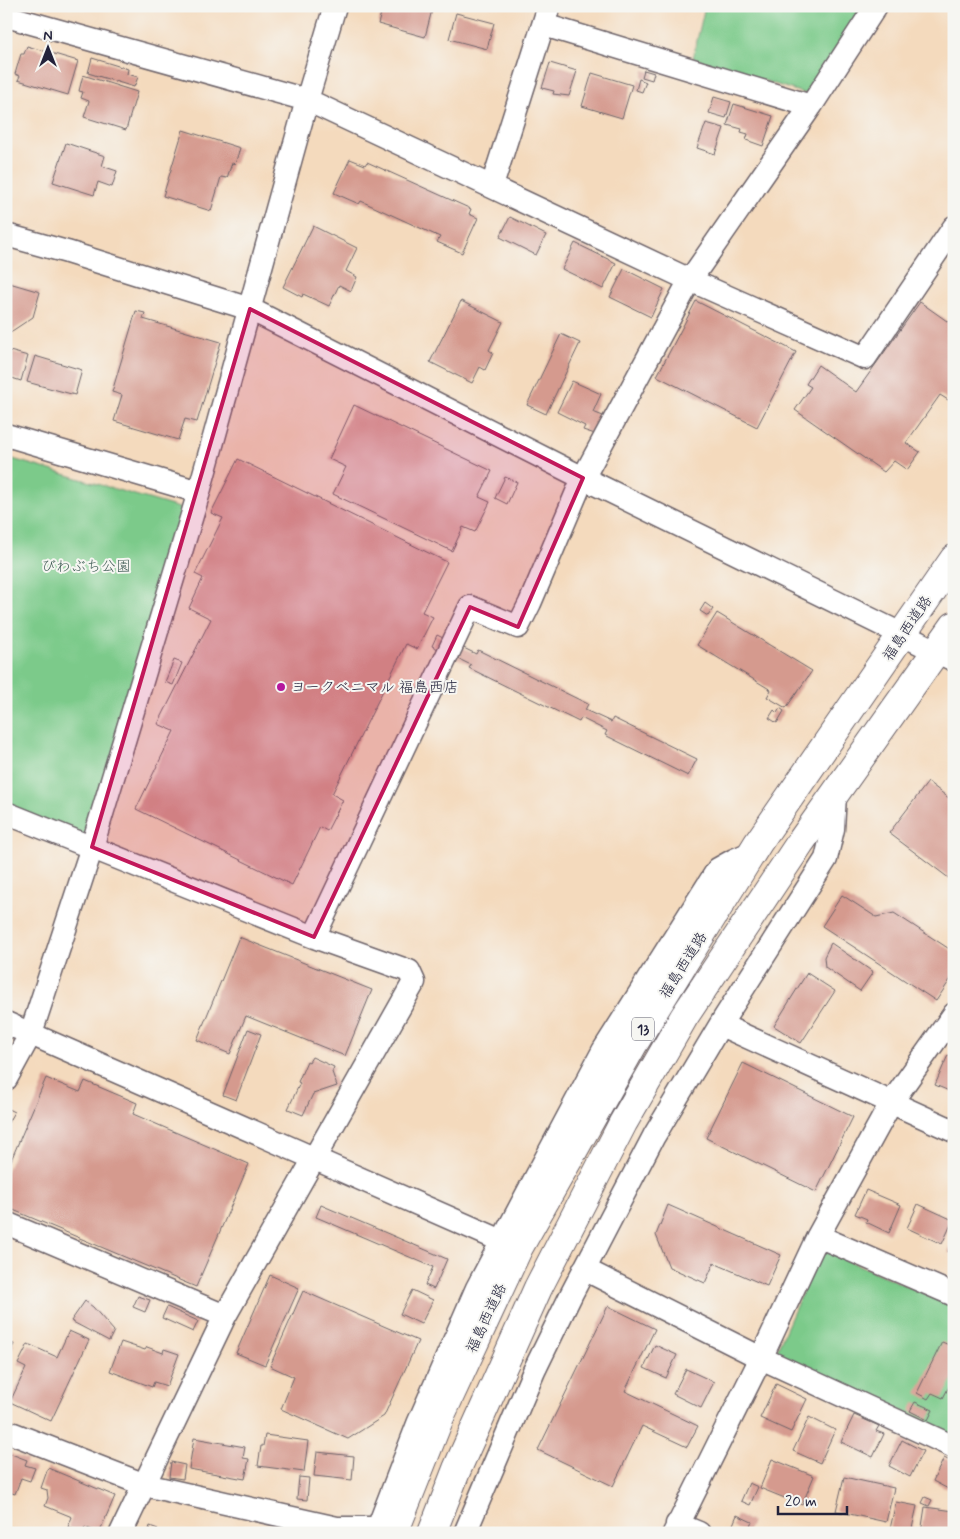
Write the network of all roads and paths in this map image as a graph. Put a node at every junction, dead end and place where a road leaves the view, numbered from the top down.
1 (335, 6) edge
2 (876, 6) edge
3 (6, 16) edge
4 (547, 16) edge
5 (307, 100) junction
6 (811, 106) junction
7 (492, 186) junction
8 (954, 227) edge
9 (6, 235) edge
10 (690, 280) junction
11 (250, 309) junction
12 (6, 435) edge
13 (583, 478) junction
14 (199, 492) junction
15 (954, 559) edge
16 (954, 626) edge
17 (902, 635) junction
18 (945, 656) edge
19 (835, 795) junction
20 (6, 813) edge
21 (92, 847) junction
22 (753, 852) junction
23 (314, 937) junction
24 (954, 1014) edge
25 (6, 1023) edge
26 (721, 1025) junction
27 (31, 1033) junction
28 (6, 1079) edge
29 (891, 1103) junction
30 (954, 1131) edge
31 (315, 1158) junction
32 (6, 1223) edge
33 (818, 1236) junction
34 (502, 1241) junction
35 (584, 1269) junction
36 (954, 1296) edge
37 (225, 1316) junction
38 (761, 1358) junction
39 (6, 1431) edge
40 (954, 1448) edge
41 (145, 1485) junction
42 (676, 1529) edge
43 (383, 1531) edge
44 (121, 1533) edge
45 (432, 1533) edge
46 (465, 1533) edge
47 (698, 1533) edge

1 - 5 street
2 - 6 street
3 - 5 street
4 - 6 street
4 - 7 street
5 - 7 street
5 - 11 street
6 - 10 street
7 - 10 street
8 - 10 street
9 - 11 street
10 - 13 street
11 - 13 street
11 - 14 street
12 - 14 street
13 - 17 street
13 - 23 street
14 - 21 street
15 - 17 highway, 福島西道路 / 13
16 - 18 highway, 福島西道路 / 13
17 - 18 street
17 - 22 highway, 福島西道路 / 13
18 - 19 highway, 福島西道路 / 13
19 - 26 street
19 - 45 highway, 福島西道路 / 13
20 - 21 street
21 - 23 street
21 - 27 street
22 - 34 street
22 - 43 highway, 福島西道路 / 13
23 - 31 street
24 - 29 street
25 - 27 street
26 - 29 street
26 - 35 street
27 - 28 street
27 - 31 street
29 - 30 street
29 - 33 street
31 - 34 street
31 - 37 street
32 - 37 street
33 - 36 street
33 - 38 street
34 - 43 street
35 - 38 street
35 - 46 street
37 - 41 street
38 - 40 street
38 - 42 street
39 - 41 street
41 - 43 street
41 - 44 street
42 - 47 street

